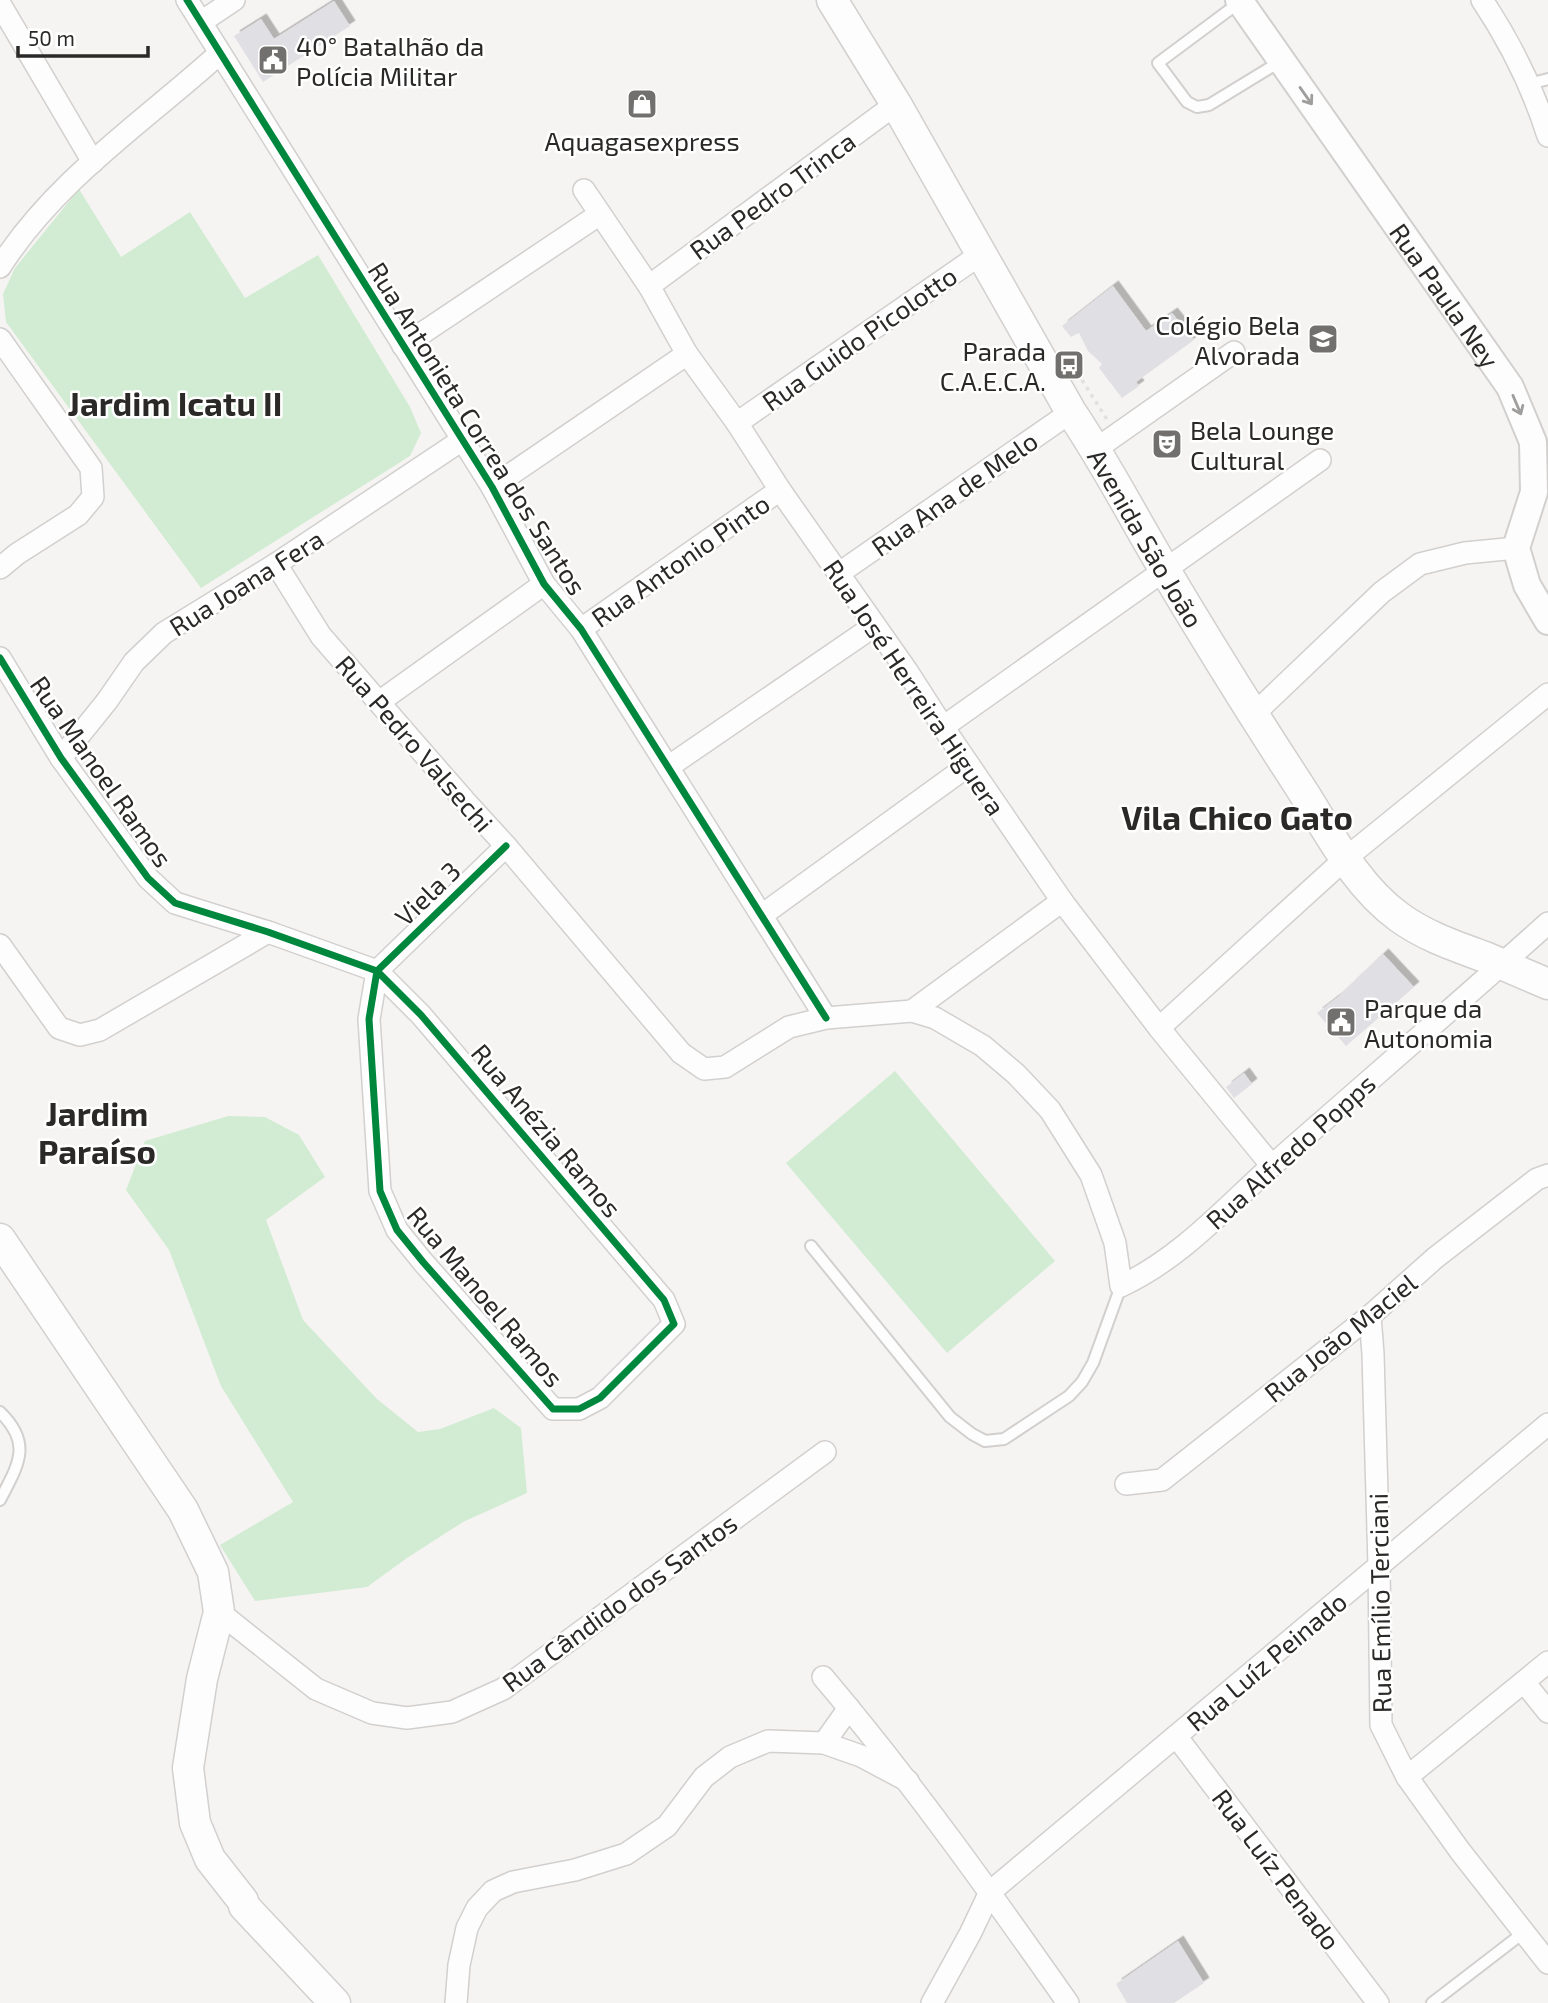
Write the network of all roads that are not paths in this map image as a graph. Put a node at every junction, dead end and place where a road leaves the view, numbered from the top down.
1 (187, 0) edge
2 (234, 0) edge
3 (832, 0) edge
4 (1482, 0) edge
5 (1240, 1) edge
6 (0, 4) edge
7 (201, 22) junction
8 (220, 53) junction
9 (1281, 61) junction
10 (1539, 81) edge
11 (896, 104) junction
12 (1548, 136) edge
13 (93, 162) junction
14 (584, 190) dead end
15 (600, 214) junction
16 (981, 254) junction
17 (0, 267) edge
18 (649, 286) junction
19 (0, 339) edge
20 (403, 346) junction
21 (1234, 352) dead end
22 (687, 354) junction
23 (1071, 412) junction
24 (737, 423) junction
25 (462, 440) junction
26 (1096, 449) junction
27 (1320, 460) dead end
28 (1541, 486) edge
29 (492, 487) junction
30 (780, 490) junction
31 (1516, 548) junction
32 (276, 564) junction
33 (0, 568) edge
34 (1165, 570) junction
35 (838, 574) junction
36 (544, 584) junction
37 (1548, 621) edge
38 (874, 626) junction
39 (581, 629) junction
40 (0, 658) edge
41 (1548, 694) edge
42 (379, 702) junction
43 (1253, 715) junction
44 (943, 727) junction
45 (61, 758) junction
46 (969, 765) junction
47 (668, 767) junction
48 (506, 846) junction
49 (1346, 858) junction
50 (1062, 901) junction
51 (762, 915) junction
52 (1548, 923) edge
53 (268, 932) junction
54 (0, 945) edge
55 (1502, 964) junction
56 (377, 971) junction
57 (1548, 984) edge
58 (912, 1011) junction
59 (827, 1018) junction
60 (1159, 1028) junction
61 (1272, 1166) junction
62 (1548, 1175) edge
63 (0, 1239) edge
64 (811, 1247) dead end
65 (1121, 1286) junction
66 (1370, 1316) junction
67 (553, 1409) joint
68 (0, 1412) edge
69 (1548, 1424) edge
70 (825, 1452) dead end
71 (1126, 1484) dead end
72 (0, 1500) edge
73 (1379, 1566) junction
74 (219, 1612) junction
75 (1548, 1662) edge
76 (824, 1677) dead end
77 (1524, 1682) junction
78 (849, 1708) junction
79 (1548, 1712) edge
80 (1177, 1736) junction
81 (824, 1743) junction
82 (1406, 1777) junction
83 (908, 1781) junction
84 (990, 1892) junction
85 (1523, 1933) junction
86 (1548, 1963) edge
87 (335, 2003) edge
88 (456, 2003) edge
89 (932, 2003) edge
90 (1068, 2003) edge
91 (1378, 2003) edge
92 (1432, 2003) edge

1 - 7 street, Rua Antonieta Correa dos Santos
2 - 7 street
3 - 11 main road, Avenida São João
4 - 10 street
5 - 9 street, Rua Paula Ney
5 - 9 lane
6 - 13 street
7 - 8 street, Rua Antonieta Correa dos Santos
8 - 13 street
8 - 20 street, Rua Antonieta Correa dos Santos
9 -> 28 street, Rua Paula Ney
10 - 12 street
11 - 16 main road, Avenida São João
11 - 18 street, Rua Pedro Trinca
13 - 17 street
14 - 15 street, Rua José Herreira Higuera
15 - 18 street, Rua José Herreira Higuera
15 - 20 street
16 - 23 main road, Avenida São João
16 - 24 street, Rua Guido Picolotto
18 - 22 street, Rua José Herreira Higuera
19 - 33 street
20 - 25 street, Rua Antonieta Correa dos Santos
21 - 26 street
22 - 24 street, Rua José Herreira Higuera
22 - 29 street
23 - 26 main road, Avenida São João
23 - 35 street, Rua Ana de Melo
24 - 30 street, Rua José Herreira Higuera
25 - 29 street, Rua Antonieta Correa dos Santos
25 - 32 street, Rua Joana Fera
26 - 34 main road, Avenida São João
27 - 34 street
28 - 31 street, Rua Paula Ney
29 - 36 street, Rua Antonieta Correa dos Santos
30 - 35 street, Rua José Herreira Higuera
30 - 39 street, Rua Antonio Pinto
31 - 37 street
31 - 43 street
32 - 42 street, Rua Pedro Valsechi
32 - 45 street, Rua Joana Fera
34 - 43 main road, Avenida São João
34 - 44 street
35 - 38 street, Rua José Herreira Higuera
36 - 39 street, Rua Antonieta Correa dos Santos
36 - 42 street
38 - 44 street, Rua José Herreira Higuera
38 - 47 street
39 - 47 street, Rua Antonieta Correa dos Santos
40 - 45 street, Rua Manoel Ramos
41 - 49 street
42 - 48 street, Rua Pedro Valsechi
43 - 49 main road, Avenida São João
44 - 46 street, Rua José Herreira Higuera
45 - 53 street, Rua Manoel Ramos
46 - 50 street, Rua José Herreira Higuera
46 - 51 street
47 - 51 street, Rua Antonieta Correa dos Santos
48 - 56 street, Viela 3
48 - 59 street, Rua Pedro Valsechi
49 - 55 main road, Avenida São João
49 - 60 street
50 - 58 street
50 - 60 street, Rua José Herreira Higuera
51 - 59 street, Rua Antonieta Correa dos Santos
52 - 55 street, Rua Alfredo Popps
53 - 54 street
53 - 56 street, Rua Manoel Ramos
55 - 57 main road, Avenida São João
55 - 61 street, Rua Alfredo Popps
56 - 67 street, Rua Manoel Ramos
56 - 67 street, Rua Anézia Ramos
58 - 59 street
58 - 65 street
60 - 61 street, Rua José Herreira Higuera
61 - 65 street, Rua Alfredo Popps
62 - 66 street, Rua João Maciel
63 - 74 main road
64 - 65 lane
66 - 71 street, Rua João Maciel
66 - 73 street, Rua Emílio Terciani
68 - 72 lane
69 - 73 street, Rua Luíz Peinado
70 - 74 street, Rua Cândido dos Santos
73 - 80 street, Rua Luíz Peinado
73 - 82 street, Rua Emílio Terciani
74 - 87 main road
75 - 77 street
76 - 78 street
77 - 79 street
77 - 82 street
78 - 81 street
78 - 83 street
80 - 84 street, Rua Luíz Peinado
80 - 91 street, Rua Luíz Penado
81 - 83 street
81 - 88 street
82 - 85 street, Rua Emílio Terciani
83 - 84 street
84 - 89 street
84 - 90 street
85 - 86 street, Rua Emílio Terciani
85 - 92 lane

